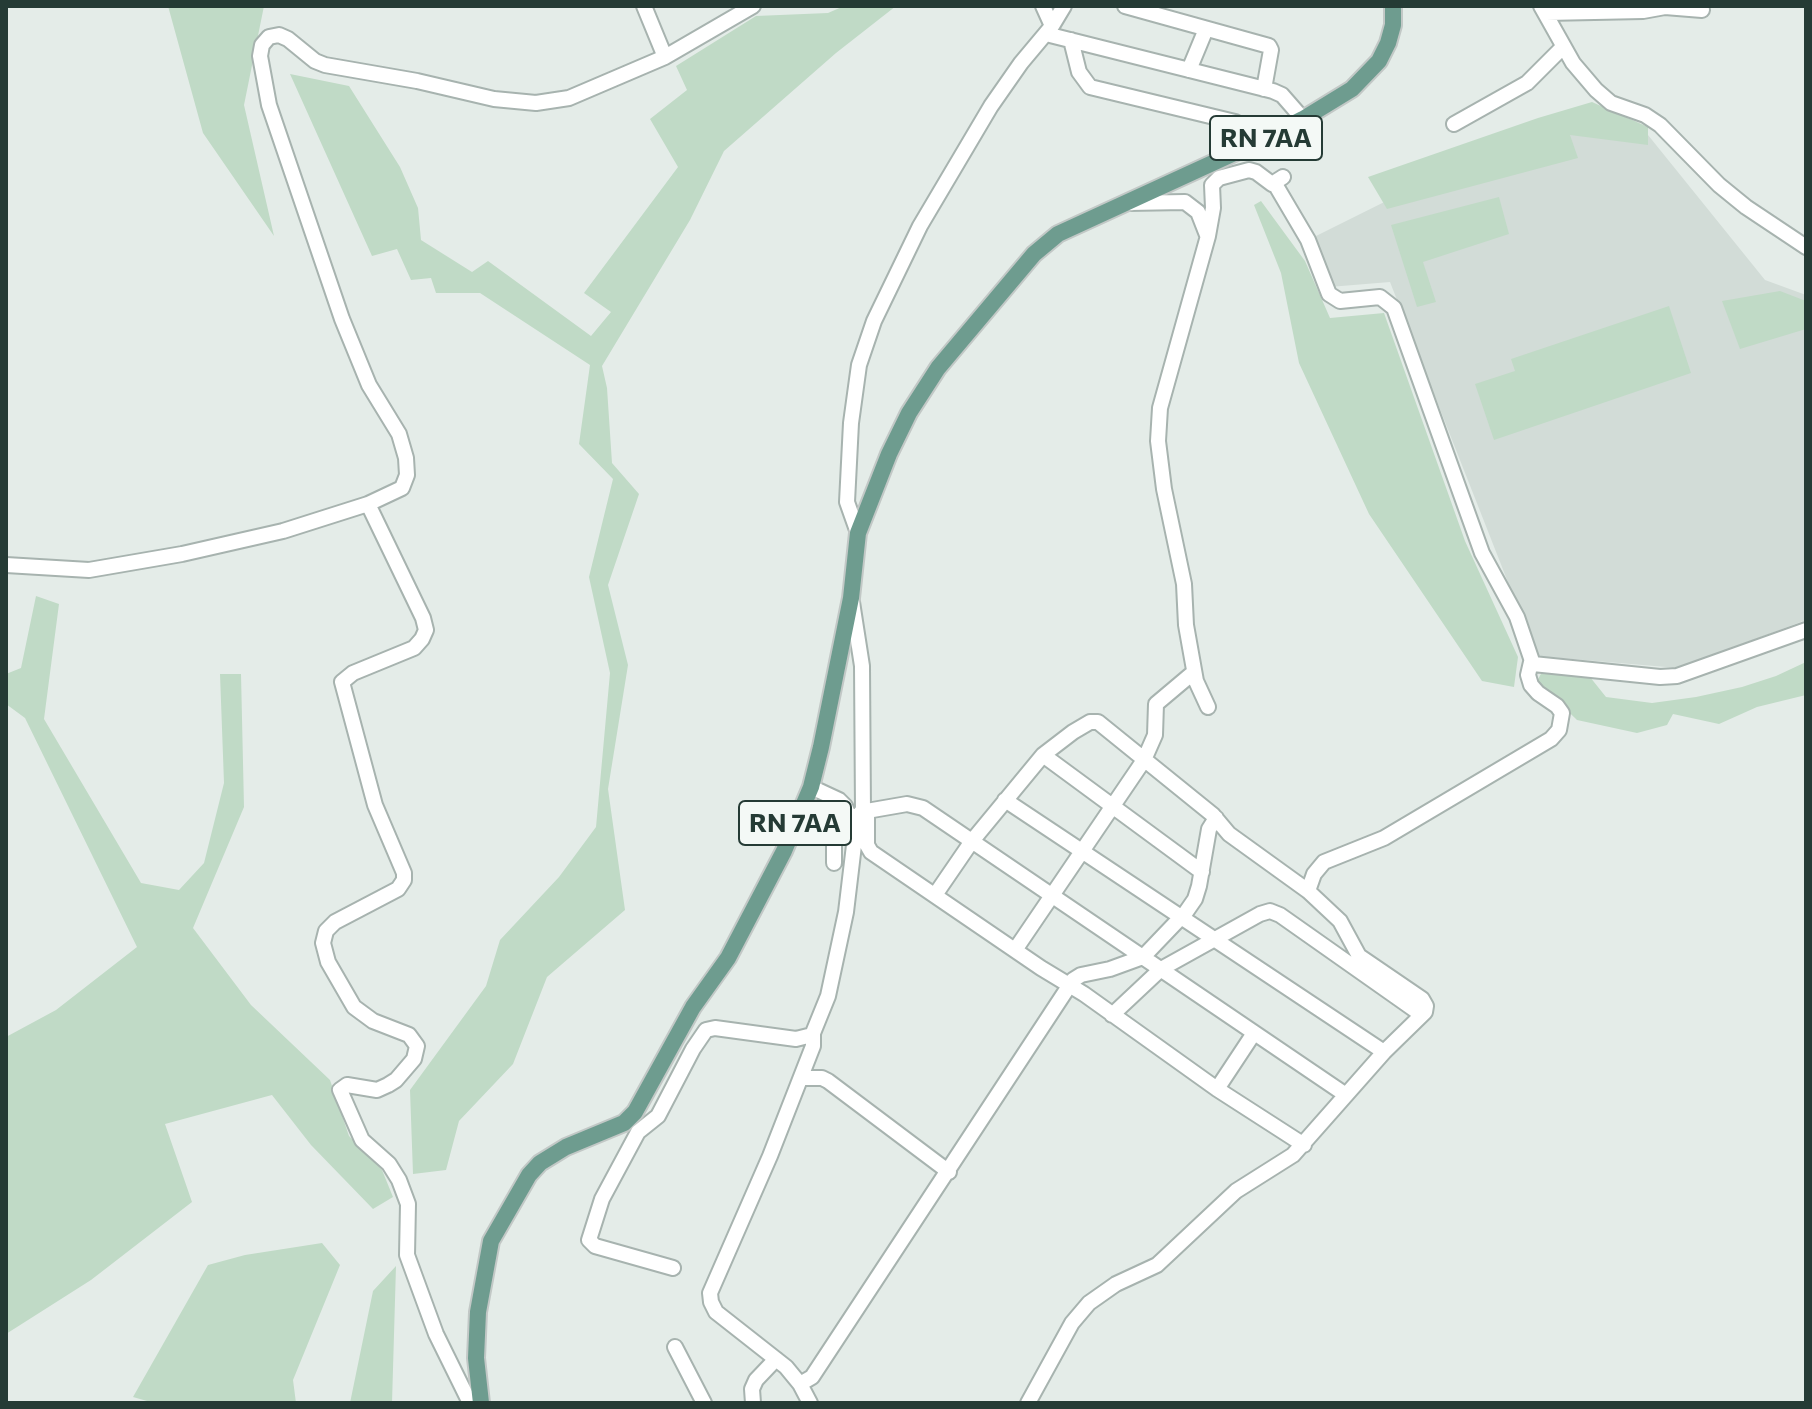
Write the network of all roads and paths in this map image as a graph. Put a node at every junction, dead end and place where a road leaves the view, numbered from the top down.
1 (644, 6) edge
2 (753, 6) edge
3 (1043, 6) edge
4 (1064, 6) edge
5 (1125, 6) edge
6 (1393, 6) edge
7 (1544, 10) edge
8 (1702, 10) dead end
9 (1206, 29) junction
10 (1049, 30) junction
11 (1071, 40) junction
12 (1563, 47) junction
13 (665, 57) junction
14 (1189, 70) junction
15 (1264, 89) junction
16 (1303, 119) junction
17 (1454, 124) dead end
18 (1265, 138) junction
19 (1124, 203) junction
20 (1208, 236) junction
21 (1806, 247) edge
22 (368, 504) junction
23 (858, 533) junction
24 (6, 565) edge
25 (851, 598) junction
26 (1806, 630) edge
27 (1531, 662) junction
28 (1194, 672) junction
29 (1208, 707) dead end
30 (1043, 755) junction
31 (1144, 760) junction
32 (811, 787) junction
33 (1005, 800) junction
34 (1112, 807) junction
35 (859, 813) junction
36 (1216, 818) junction
37 (972, 841) junction
38 (1081, 852) junction
39 (834, 863) dead end
40 (1202, 872) junction
41 (1308, 891) junction
42 (935, 895) junction
43 (1052, 895) junction
44 (1179, 919) junction
45 (1214, 940) junction
46 (1015, 950) junction
47 (1143, 957) junction
48 (1161, 969) junction
49 (1070, 986) junction
50 (1112, 1015) junction
51 (1422, 1015) junction
52 (1254, 1033) junction
53 (812, 1035) junction
54 (1384, 1052) junction
55 (802, 1078) junction
56 (1217, 1089) junction
57 (1346, 1095) junction
58 (640, 1118) junction
59 (1304, 1145) junction
60 (949, 1172) junction
61 (673, 1268) dead end
62 (675, 1347) dead end
63 (776, 1359) junction
64 (800, 1384) junction
65 (470, 1403) edge
66 (481, 1403) edge
67 (704, 1403) edge
68 (753, 1403) edge
69 (810, 1403) edge
70 (1028, 1403) edge

1 - 13 street
2 - 13 street
3 - 10 street
4 - 10 street
5 - 9 street
6 - 16 main road, RN 7AA
7 - 8 street
7 - 12 street
9 - 14 street
9 - 15 street
10 - 11 street
10 - 23 street
11 - 14 street
11 - 18 street
12 - 17 street
12 - 21 street
13 - 22 street
14 - 15 street
15 - 16 street
16 - 18 main road, RN 7AA
18 - 19 main road, RN 7AA
19 - 20 street
19 - 23 main road, RN 7AA
20 - 27 street
20 - 28 street
22 - 24 street
22 - 65 street
23 - 25 main road, RN 7AA
25 - 32 main road, RN 7AA
25 - 35 street
26 - 27 street
27 - 41 street
28 - 29 street
28 - 31 street
30 - 31 street
30 - 33 street
30 - 34 street
31 - 34 street
31 - 36 street
32 - 35 street
32 - 58 main road, RN 7AA
33 - 37 street
33 - 38 street
34 - 38 street
34 - 40 street
35 - 37 street
35 - 39 street
35 - 42 street
35 - 53 street
36 - 40 street
36 - 41 street
37 - 42 street
37 - 43 street
38 - 43 street
38 - 44 street
40 - 44 street
41 - 51 street
42 - 46 street
43 - 46 street
43 - 47 street
44 - 45 street
44 - 47 street
45 - 48 street
45 - 51 street
45 - 54 street
46 - 49 street
47 - 48 street
47 - 49 street
48 - 50 street
48 - 52 street
49 - 50 street
49 - 60 street
50 - 56 street
51 - 54 street
52 - 56 street
52 - 57 street
53 - 55 street
53 - 58 street
54 - 57 street
55 - 60 street
55 - 63 street
56 - 59 street
57 - 59 street
58 - 61 street
58 - 66 main road, RN 7AA
59 - 70 street
60 - 64 street
62 - 67 street
63 - 64 street
63 - 68 street
64 - 69 street

